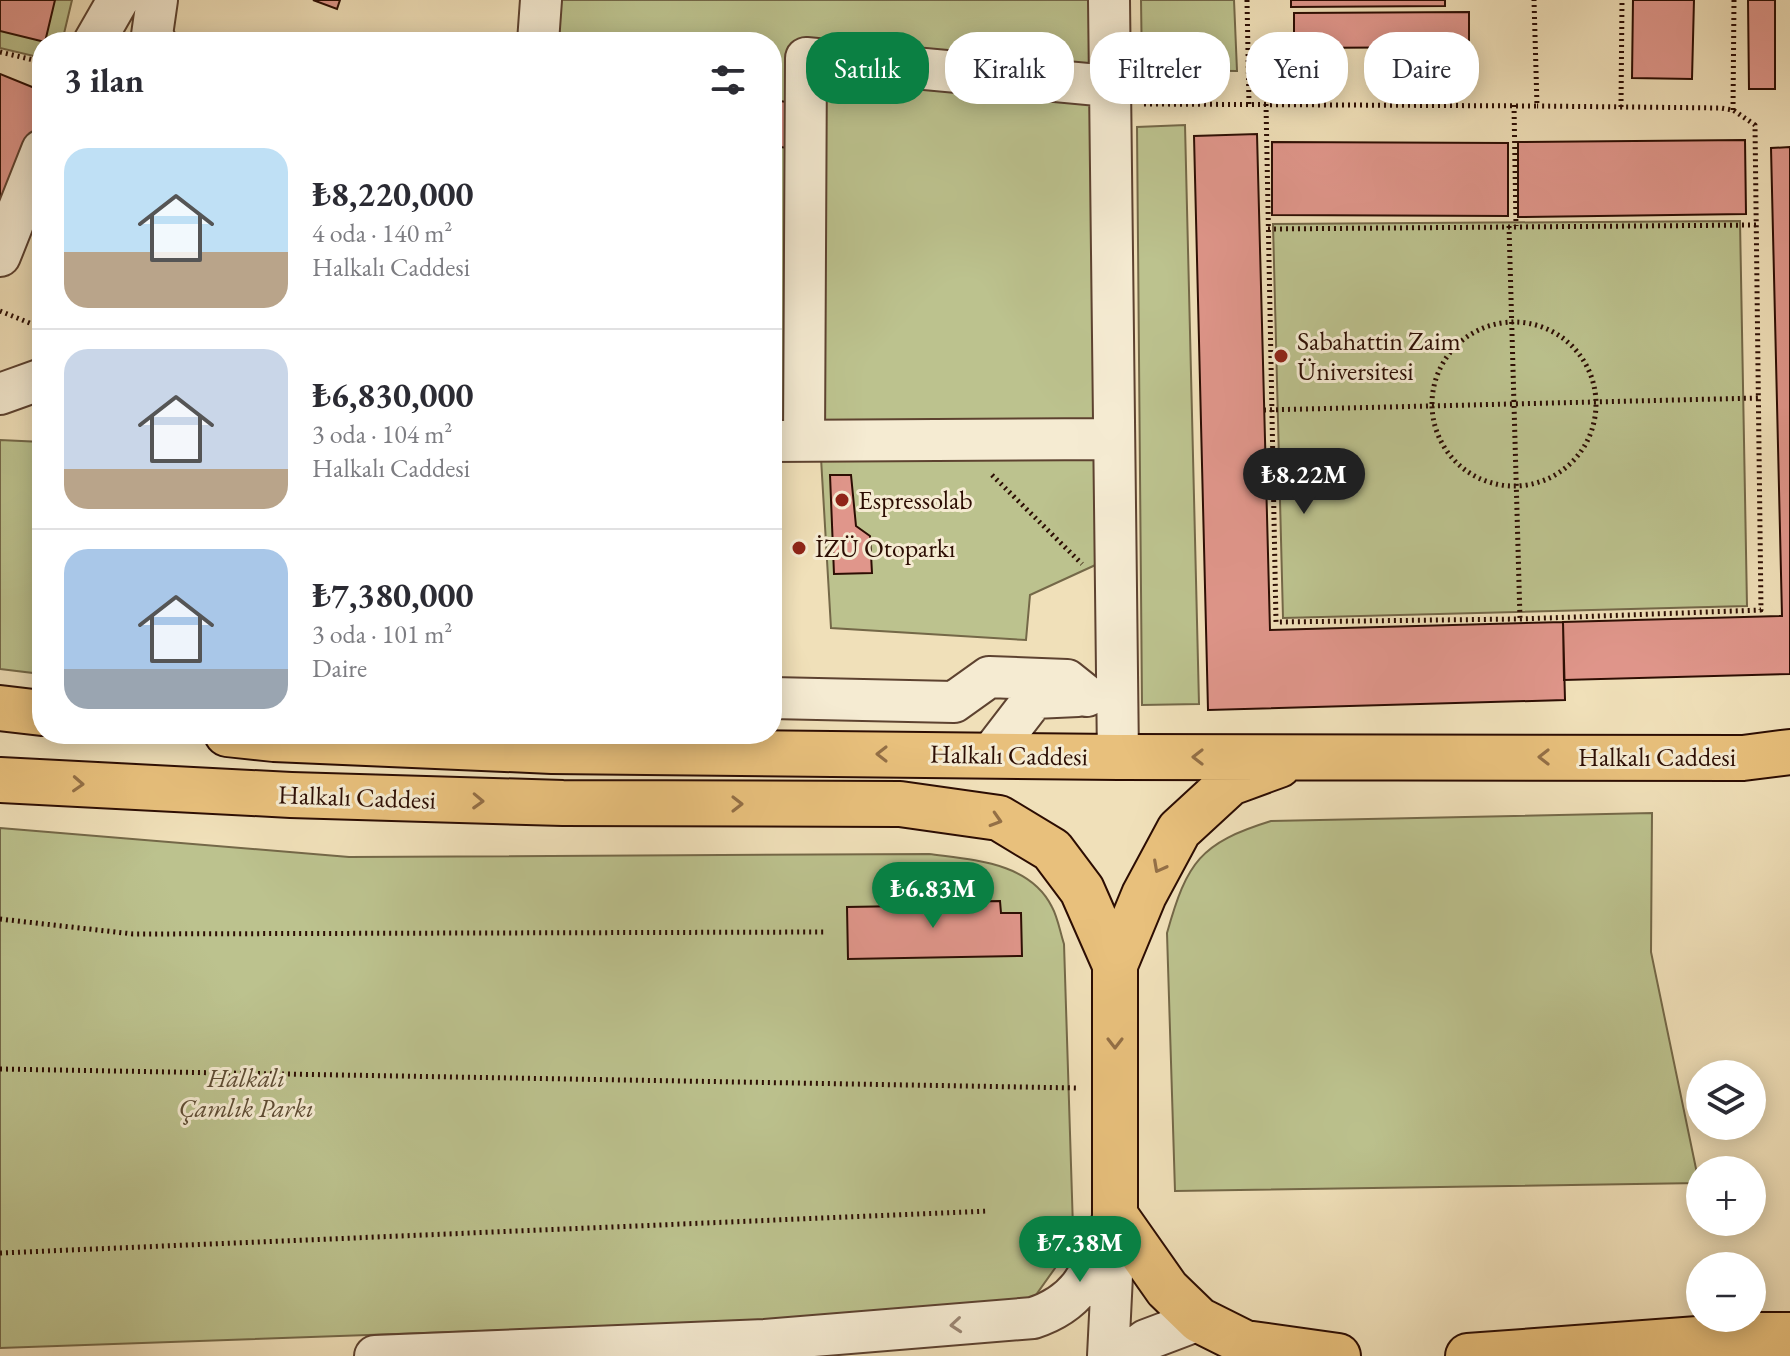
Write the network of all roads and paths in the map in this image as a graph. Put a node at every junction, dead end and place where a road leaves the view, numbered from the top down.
1 (118, 0) edge
2 (157, 0) edge
3 (541, 0) edge
4 (1109, 0) edge
5 (1247, 0) edge
6 (1534, 0) edge
7 (1622, 0) edge
8 (1734, 0) edge
9 (100, 32) edge
10 (152, 32) edge
11 (539, 32) edge
12 (1109, 32) edge
13 (1248, 32) edge
14 (0, 52) edge
15 (32, 60) edge
16 (1090, 93) edge
17 (1110, 104) edge
18 (1266, 104) joint
19 (1514, 105) junction
20 (1537, 106) junction
21 (1621, 107) junction
22 (1733, 110) junction
23 (32, 175) edge
24 (1756, 225) junction
25 (1513, 226) junction
26 (1268, 229) junction
27 (0, 256) edge
28 (0, 311) edge
29 (1511, 322) junction
30 (32, 324) edge
31 (32, 383) edge
32 (0, 394) edge
33 (1758, 398) junction
34 (1597, 401) junction
35 (1513, 404) junction
36 (1431, 406) junction
37 (1264, 410) dead end
38 (1273, 410) junction
39 (956, 439) junction
40 (1113, 439) junction
41 (788, 441) edge
42 (1515, 486) junction
43 (1115, 556) junction
44 (1520, 619) junction
45 (1031, 688) junction
46 (782, 698) edge
47 (1102, 701) junction
48 (0, 708) edge
49 (32, 712) edge
50 (390, 744) edge
51 (1790, 752) edge
52 (991, 754) junction
53 (1118, 757) junction
54 (1304, 757) junction
55 (0, 780) edge
56 (0, 919) edge
57 (825, 932) dead end
58 (1115, 965) junction
59 (0, 1069) edge
60 (1115, 1089) junction
61 (988, 1211) dead end
62 (1115, 1215) junction
63 (0, 1253) edge
64 (1199, 1320) junction
65 (1790, 1335) edge
66 (375, 1356) edge
67 (1108, 1356) edge
68 (1125, 1356) edge
69 (1338, 1356) edge
70 (1468, 1356) edge

1 - 9 street
2 - 10 street
3 - 11 street
4 - 12 street
5 - 13 path
6 - 20 path
7 - 21 path
8 - 22 path
14 - 15 path
16 - 41 street
17 - 40 street
18 - 19 path
18 - 26 path
19 - 20 path
19 - 25 path
20 - 21 path
21 - 22 path
22 - 24 path
23 - 27 street
24 - 25 path
24 - 33 path
25 - 26 path
25 - 29 path
26 - 38 path
28 - 30 path
29 - 34 path
29 - 35 path
29 - 36 path
31 - 32 street
33 - 34 path
33 - 44 path
34 - 35 path
34 - 42 path
35 - 36 path
35 - 42 path
36 - 38 path
36 - 42 path
37 - 38 path
38 - 44 path
39 - 40 street
39 - 41 street
39 - 43 path
40 - 43 street
42 - 44 path
43 - 47 street
45 - 46 street
45 - 47 street
45 - 52 street
47 - 53 street
48 - 49 main road
52 -> 50 main road, Halkalı Caddesi
51 -> 54 main road, Halkalı Caddesi
52 - 53 main road, Halkalı Caddesi
54 -> 53 main road, Halkalı Caddesi
54 -> 58 main road
55 -> 58 main road, Halkalı Caddesi
56 - 57 path
58 -> 60 main road
59 - 60 path
60 - 62 main road
61 - 63 path
62 - 64 main road
62 -> 66 street
62 - 67 street
64 - 68 street
64 - 69 main road
65 - 70 main road

